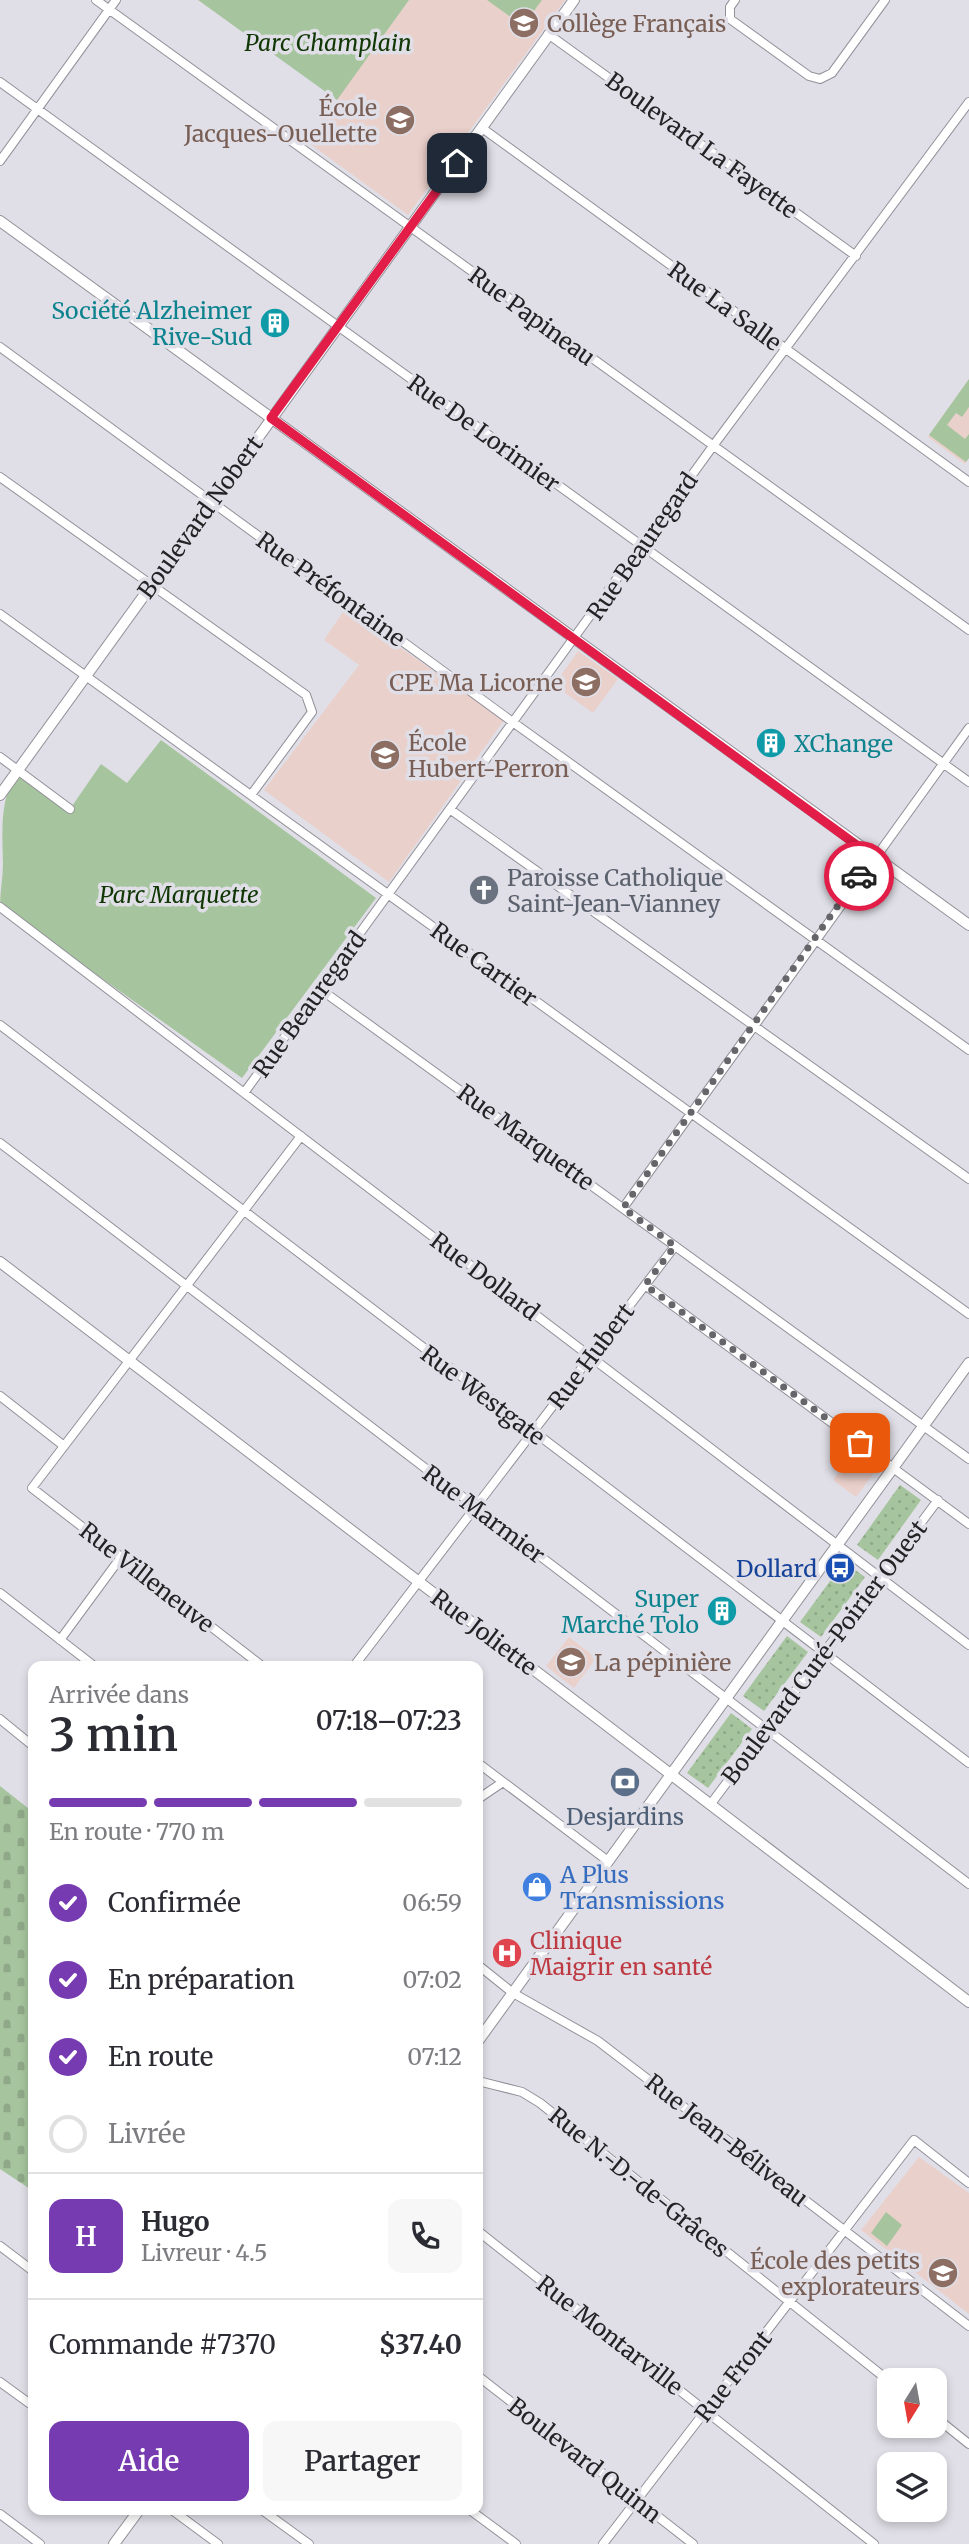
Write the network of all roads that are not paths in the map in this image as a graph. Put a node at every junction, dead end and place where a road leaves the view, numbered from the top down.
1 (96, 0) edge
2 (116, 0) edge
3 (574, 0) edge
4 (735, 0) edge
5 (885, 0) edge
6 (109, 9) junction
7 (548, 34) junction
8 (0, 82) edge
9 (969, 102) edge
10 (38, 109) junction
11 (482, 128) junction
12 (0, 161) edge
13 (0, 221) edge
14 (409, 228) junction
15 (856, 256) junction
16 (338, 327) junction
17 (0, 348) edge
18 (785, 350) junction
19 (271, 418) junction
20 (713, 446) junction
21 (0, 477) edge
22 (969, 482) edge
23 (212, 500) junction
24 (643, 547) junction
25 (150, 586) junction
26 (0, 614) edge
27 (969, 630) edge
28 (575, 640) junction
29 (85, 676) junction
30 (514, 723) junction
31 (969, 728) edge
32 (0, 757) edge
33 (943, 763) junction
34 (17, 769) junction
35 (969, 782) edge
36 (0, 795) edge
37 (251, 795) junction
38 (70, 809) dead end
39 (451, 810) junction
40 (873, 857) junction
41 (388, 895) junction
42 (0, 907) edge
43 (969, 925) edge
44 (814, 939) junction
45 (320, 989) junction
46 (0, 1025) edge
47 (752, 1026) junction
48 (969, 1050) edge
49 (244, 1093) junction
50 (690, 1113) junction
51 (301, 1136) junction
52 (0, 1143) edge
53 (969, 1179) edge
54 (623, 1208) junction
55 (243, 1212) junction
56 (675, 1246) junction
57 (0, 1262) edge
58 (645, 1285) junction
59 (186, 1286) junction
60 (969, 1314) edge
61 (590, 1357) junction
62 (129, 1361) junction
63 (969, 1363) edge
64 (0, 1395) edge
65 (923, 1426) junction
66 (532, 1433) junction
67 (64, 1446) junction
68 (969, 1459) edge
69 (893, 1468) junction
70 (938, 1500) junction
71 (475, 1507) junction
72 (969, 1524) edge
73 (837, 1545) junction
74 (121, 1557) junction
75 (881, 1577) junction
76 (418, 1582) junction
77 (0, 1593) edge
78 (783, 1620) junction
79 (60, 1640) junction
80 (969, 1645) edge
81 (825, 1652) junction
82 (87, 1661) edge
83 (256, 1661) edge
84 (358, 1661) edge
85 (726, 1698) junction
86 (0, 1719) edge
87 (765, 1731) junction
88 (28, 1742) edge
89 (969, 1763) edge
90 (483, 1767) edge
91 (671, 1774) junction
92 (503, 1782) junction
93 (483, 1796) edge
94 (710, 1805) junction
95 (608, 1861) junction
96 (969, 1884) edge
97 (483, 1969) edge
98 (513, 1993) junction
99 (969, 2002) edge
100 (483, 2034) edge
101 (483, 2082) edge
102 (969, 2183) edge
103 (845, 2231) junction
104 (483, 2235) edge
105 (0, 2246) edge
106 (28, 2267) edge
107 (790, 2303) junction
108 (969, 2326) edge
109 (877, 2372) edge
110 (483, 2380) edge
111 (0, 2382) edge
112 (28, 2402) edge
113 (706, 2411) junction
114 (947, 2426) edge
115 (969, 2444) edge
116 (636, 2501) junction
117 (0, 2514) edge
118 (135, 2515) edge
119 (179, 2515) edge
120 (269, 2515) edge
121 (477, 2515) edge
122 (40, 2544) edge
123 (114, 2544) edge
124 (218, 2544) edge
125 (309, 2544) edge
126 (516, 2544) edge
127 (603, 2544) edge
128 (693, 2544) edge
129 (874, 2544) edge

1 - 6 street, Rue Papineau
2 - 6 street
3 - 7 street, Boulevard Nobert
4 - 5 street
6 - 10 street
6 - 14 street, Rue Papineau
7 - 11 street, Boulevard Nobert
7 - 15 street, Boulevard La Fayette
8 - 10 street, Rue De Lorimier
9 - 15 street, Rue Beauregard
10 - 12 street
10 - 16 street, Rue De Lorimier
11 - 14 street, Boulevard Nobert
11 - 18 street, Rue La Salle
13 - 19 street
14 - 16 street, Boulevard Nobert
14 - 20 street, Rue Papineau
15 - 18 street, Rue Beauregard
16 - 19 street, Boulevard Nobert
16 - 24 street, Rue De Lorimier
17 - 23 street, Rue Préfontaine
18 - 20 street, Rue Beauregard
18 - 22 street, Rue La Salle
19 - 23 street, Boulevard Nobert
19 - 28 street
20 - 24 street, Rue Beauregard
20 - 27 street, Rue Papineau
21 - 25 street
23 - 25 street, Boulevard Nobert
23 - 30 street, Rue Préfontaine
24 - 28 street, Rue Beauregard
24 - 33 street, Rue De Lorimier
25 - 29 street, Boulevard Nobert
25 - 37 street
26 - 29 street, Rue Cartier
28 - 30 street, Rue Beauregard
28 - 40 street
29 - 34 street, Boulevard Nobert
29 - 37 street, Rue Cartier
30 - 39 street, Rue Beauregard
30 - 44 street, Rue Préfontaine
31 - 33 street
32 - 34 street
33 - 35 street, Rue De Lorimier
33 - 40 street
34 - 36 street, Boulevard Nobert
34 - 38 street
37 - 41 street, Rue Cartier
39 - 41 street, Rue Beauregard
39 - 47 street
40 - 43 street
40 - 44 street
41 - 45 street, Rue Beauregard
41 - 50 street, Rue Cartier
42 - 49 street, Rue Dollard
44 - 47 street
44 - 48 street, Rue Préfontaine
45 - 49 street, Rue Beauregard
45 - 54 street, Rue Marquette
46 - 55 street, Rue Westgate
47 - 50 street
47 - 53 street
49 - 51 street, Rue Dollard
50 - 54 street
50 - 60 street, Rue Cartier
51 - 55 street
51 - 61 street, Rue Dollard
52 - 59 street, Rue Marmier
54 - 56 street, Rue Marquette
55 - 59 street
55 - 66 street, Rue Westgate
56 - 58 street, Rue Hubert
56 - 65 street, Rue Marquette
57 - 62 street, Rue Joliette
58 - 61 street, Rue Hubert
58 - 69 street
59 - 62 street
59 - 71 street, Rue Marmier
61 - 66 street, Rue Hubert
61 - 73 street, Rue Dollard
62 - 67 street
62 - 76 street, Rue Joliette
63 - 65 street
64 - 67 street
65 - 68 street, Rue Marquette
65 - 69 street
66 - 71 street, Rue Hubert
66 - 78 street, Rue Westgate
67 - 74 street, Rue Villeneuve
69 - 70 street
69 - 73 street
70 - 72 street
70 - 75 street, Boulevard Curé-Poirier Ouest
71 - 76 street, Rue Hubert
71 - 85 street, Rue Marmier
73 - 75 street, Rue Dollard
73 - 78 street
74 - 79 street
74 - 83 street, Rue Villeneuve
75 - 80 street, Rue Dollard
75 - 81 street, Boulevard Curé-Poirier Ouest
76 - 84 street, Rue Hubert
76 - 91 street, Rue Joliette
77 - 79 street
78 - 81 street, Rue Westgate
78 - 85 street
79 - 82 street
81 - 87 street, Boulevard Curé-Poirier Ouest
81 - 89 street, Rue Westgate
85 - 87 street, Rue Marmier
85 - 91 street
86 - 88 street
87 - 94 street, Boulevard Curé-Poirier Ouest
87 - 96 street, Rue Marmier
90 - 92 street
91 - 94 street, Rue Joliette
91 - 95 street
92 - 93 street
92 - 95 street
94 - 99 street, Rue Joliette
95 - 98 street
97 - 98 street, Rue Jean-Béliveau
98 - 100 street
98 - 103 street, Rue Jean-Béliveau
101 - 107 street, Rue N.-D.-de-Grâces
102 - 103 street, Rue Front
103 - 107 street, Rue Front
103 - 108 street, Rue Jean-Béliveau
104 - 113 street, Rue Montarville
105 - 106 street
107 - 109 street, Rue N.-D.-de-Grâces
107 - 113 street, Rue Front
110 - 116 street, Boulevard Quinn
111 - 112 street
113 - 116 street, Rue Front
113 - 129 street, Rue Montarville
114 - 115 street
116 - 127 street, Rue Front
116 - 128 street, Boulevard Quinn
117 - 122 street
118 - 123 street
119 - 124 street
120 - 125 street
121 - 126 street

